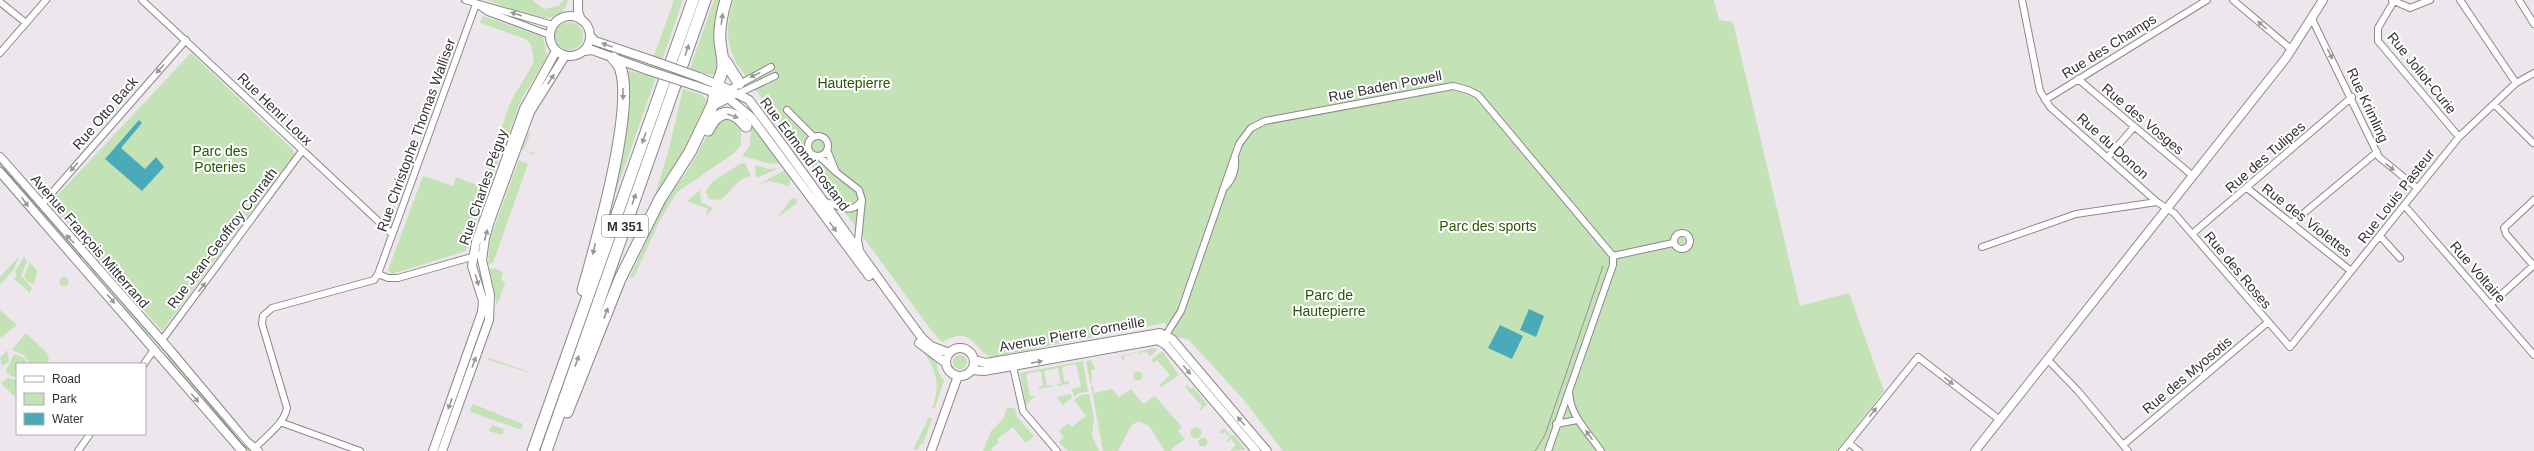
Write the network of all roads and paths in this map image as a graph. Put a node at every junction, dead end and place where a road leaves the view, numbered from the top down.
1 (46, 0) edge
2 (142, 0) edge
3 (465, 0) edge
4 (575, 0) edge
5 (578, 0) edge
6 (693, 0) edge
7 (705, 0) edge
8 (726, 0) edge
9 (2022, 0) edge
10 (2207, 0) edge
11 (2233, 0) edge
12 (2323, 0) edge
13 (2430, 0) edge
14 (2460, 0) edge
15 (2519, 0) edge
16 (2393, 1) edge
17 (0, 2) edge
18 (476, 4) junction
19 (567, 16) junction
20 (2312, 19) junction
21 (581, 20) junction
22 (26, 23) junction
23 (2534, 24) edge
24 (554, 25) junction
25 (550, 35) junction
26 (590, 36) junction
27 (186, 40) junction
28 (2292, 50) junction
29 (556, 51) junction
30 (584, 51) junction
31 (0, 53) edge
32 (565, 56) junction
33 (613, 58) junction
34 (725, 61) junction
35 (771, 67) dead end
36 (2534, 73) edge
37 (775, 76) dead end
38 (2078, 79) junction
39 (2516, 83) junction
40 (740, 89) junction
41 (715, 93) junction
42 (727, 93) junction
43 (2352, 97) junction
44 (2045, 100) junction
45 (2494, 104) junction
46 (787, 110) dead end
47 (746, 126) dead end
48 (2134, 127) junction
49 (813, 136) junction
50 (2459, 137) junction
51 (2532, 144) dead end
52 (827, 150) junction
53 (302, 151) junction
54 (2377, 152) junction
55 (819, 156) junction
56 (0, 157) edge
57 (2108, 157) junction
58 (0, 172) edge
59 (836, 172) junction
60 (2193, 176) junction
61 (673, 179) junction
62 (2247, 188) junction
63 (2417, 188) junction
64 (862, 200) junction
65 (2534, 200) edge
66 (824, 202) junction
67 (2157, 202) junction
68 (43, 203) junction
69 (2404, 205) junction
70 (2167, 208) junction
71 (2292, 223) junction
72 (392, 234) junction
73 (2192, 234) junction
74 (2380, 236) junction
75 (1673, 243) dead end
76 (1982, 247) dead end
77 (860, 252) junction
78 (482, 254) junction
79 (473, 256) junction
80 (1613, 256) junction
81 (2400, 258) dead end
82 (2534, 265) edge
83 (2352, 270) junction
84 (378, 274) junction
85 (2491, 304) junction
86 (2267, 323) junction
87 (1164, 338) junction
88 (162, 340) junction
89 (2290, 347) joint
90 (153, 351) junction
91 (949, 353) junction
92 (2534, 355) edge
93 (974, 360) junction
94 (2048, 360) junction
95 (1012, 362) junction
96 (145, 363) edge
97 (946, 363) junction
98 (971, 370) junction
99 (958, 376) junction
100 (1568, 390) junction
101 (1577, 420) junction
102 (2000, 420) junction
103 (280, 422) junction
104 (1556, 424) junction
105 (89, 435) edge
106 (1849, 443) junction
107 (2123, 445) junction
108 (257, 450) edge
109 (78, 451) edge
110 (242, 451) edge
111 (360, 451) edge
112 (433, 451) edge
113 (442, 451) edge
114 (530, 451) edge
115 (534, 451) edge
116 (546, 451) edge
117 (551, 451) edge
118 (931, 451) edge
119 (1057, 451) edge
120 (1256, 451) edge
121 (1267, 451) edge
122 (1548, 451) edge
123 (1601, 451) edge
124 (1842, 451) edge
125 (1859, 451) edge
126 (1975, 451) edge
127 (2128, 451) edge

1 - 22 street
2 - 27 street, Rue Henri Loux
3 - 18 street
4 - 19 street
5 - 21 street
6 -> 115 highway, M 351
116 -> 7 highway, M 351
34 -> 8 highway
9 - 44 street
10 - 38 street, Rue des Champs
28 -> 11 street
12 - 20 street
13 - 16 street
14 - 39 street
15 - 23 street
16 - 50 street, Rue Joliot-Curie
17 - 22 street
24 -> 18 street
18 - 25 street
18 - 72 street, Rue Christophe Thomas Walliser
19 - 21 street
19 - 24 street
20 - 28 street
20 -> 43 street, Rue Krimling
21 - 26 street
22 - 31 street
24 - 25 street
25 - 29 street
26 - 30 street
41 -> 26 street, Rue Edmond Rostand, bridge
27 - 53 street, Rue Henri Loux
27 -> 68 street, Rue Otto Back
28 - 60 street
29 - 32 street
29 - 79 street, Rue Charles Péguy
30 - 32 street
30 - 33 street, Rue Edmond Rostand
78 -> 32 street, Rue Charles Péguy
33 - 41 street, Rue Edmond Rostand, bridge
33 -> 114 highway
34 - 40 highway
34 - 41 highway
35 -> 40 street
36 - 39 street, Rue Louis Pasteur
37 - 40 street
38 - 44 street, Rue des Champs
38 - 48 street, Rue des Vosges
39 - 45 street, Rue Louis Pasteur
40 - 42 street, Rue Edmond Rostand
40 - 66 street, Rue Edmond Rostand
41 - 42 highway
41 - 42 street, Rue Edmond Rostand
41 - 61 highway
42 -> 97 street, Rue Edmond Rostand
43 - 54 street, Rue Krimling
43 - 62 street, Rue des Tulipes
44 - 57 street, Rue du Donon
45 - 50 street, Rue Louis Pasteur
45 - 51 street
46 - 49 street
61 -> 47 highway
48 - 57 street
48 - 60 street, Rue des Vosges
49 - 52 street
49 - 55 street
50 - 63 street, Rue Louis Pasteur
52 - 55 street
52 - 59 street
53 - 72 street, Rue Henri Loux
88 -> 53 street, Rue Jean-Geoffroy Conrath
54 -> 63 street, Rue Krimling
54 - 71 street
55 - 59 street
56 - 68 street, Avenue François Mitterrand
57 - 67 street, Rue du Donon
58 -> 90 street, Avenue François Mitterrand
59 - 64 street
60 - 70 street
117 -> 61 highway
62 - 71 street, Rue des Violettes
62 - 73 street, Rue des Tulipes
63 - 69 street, Rue Louis Pasteur
64 - 66 street
64 - 77 street
65 - 82 street
66 - 77 street, Rue Edmond Rostand
67 - 70 street, Rue du Donon
67 - 76 street
88 -> 68 street, Avenue François Mitterrand
69 - 74 street, Rue Louis Pasteur
69 - 85 street, Rue Voltaire
70 - 73 street, Rue des Roses
70 - 94 street
71 - 83 street, Rue des Violettes
72 - 84 street, Rue Christophe Thomas Walliser
73 - 86 street, Rue des Roses
74 - 81 street
74 - 83 street, Rue Louis Pasteur
75 - 80 street
77 - 91 street, Rue Edmond Rostand
78 - 79 street
113 -> 78 street, Rue Charles Péguy
79 - 84 street
79 -> 112 street, Rue Charles Péguy
80 - 87 street, Rue Baden Powell
80 - 100 street
82 - 85 street
83 - 89 street, Rue Louis Pasteur
84 - 103 street
85 - 92 street, Rue Voltaire
86 - 89 street, Rue des Roses
86 - 107 street, Rue des Myosotis
87 - 95 street, Avenue Pierre Corneille
87 -> 120 street, Avenue Pierre Corneille
121 -> 87 street, Avenue Pierre Corneille
88 - 90 street
88 - 108 street, Avenue François Mitterrand
90 - 96 street
90 -> 110 street, Avenue François Mitterrand
91 - 93 street
91 - 97 street
93 - 95 street, Avenue Pierre Corneille
93 - 98 street
94 - 102 street
94 - 107 street
95 - 98 street, Avenue Pierre Corneille
95 - 119 street
97 - 99 street
98 - 99 street
99 - 118 street
100 - 101 street
100 - 104 street
101 - 104 street
123 -> 101 street
106 -> 102 street
102 - 126 street
103 - 108 street
103 - 111 street
104 - 122 street
105 - 109 street
106 - 124 street
106 - 125 street
107 - 127 street

